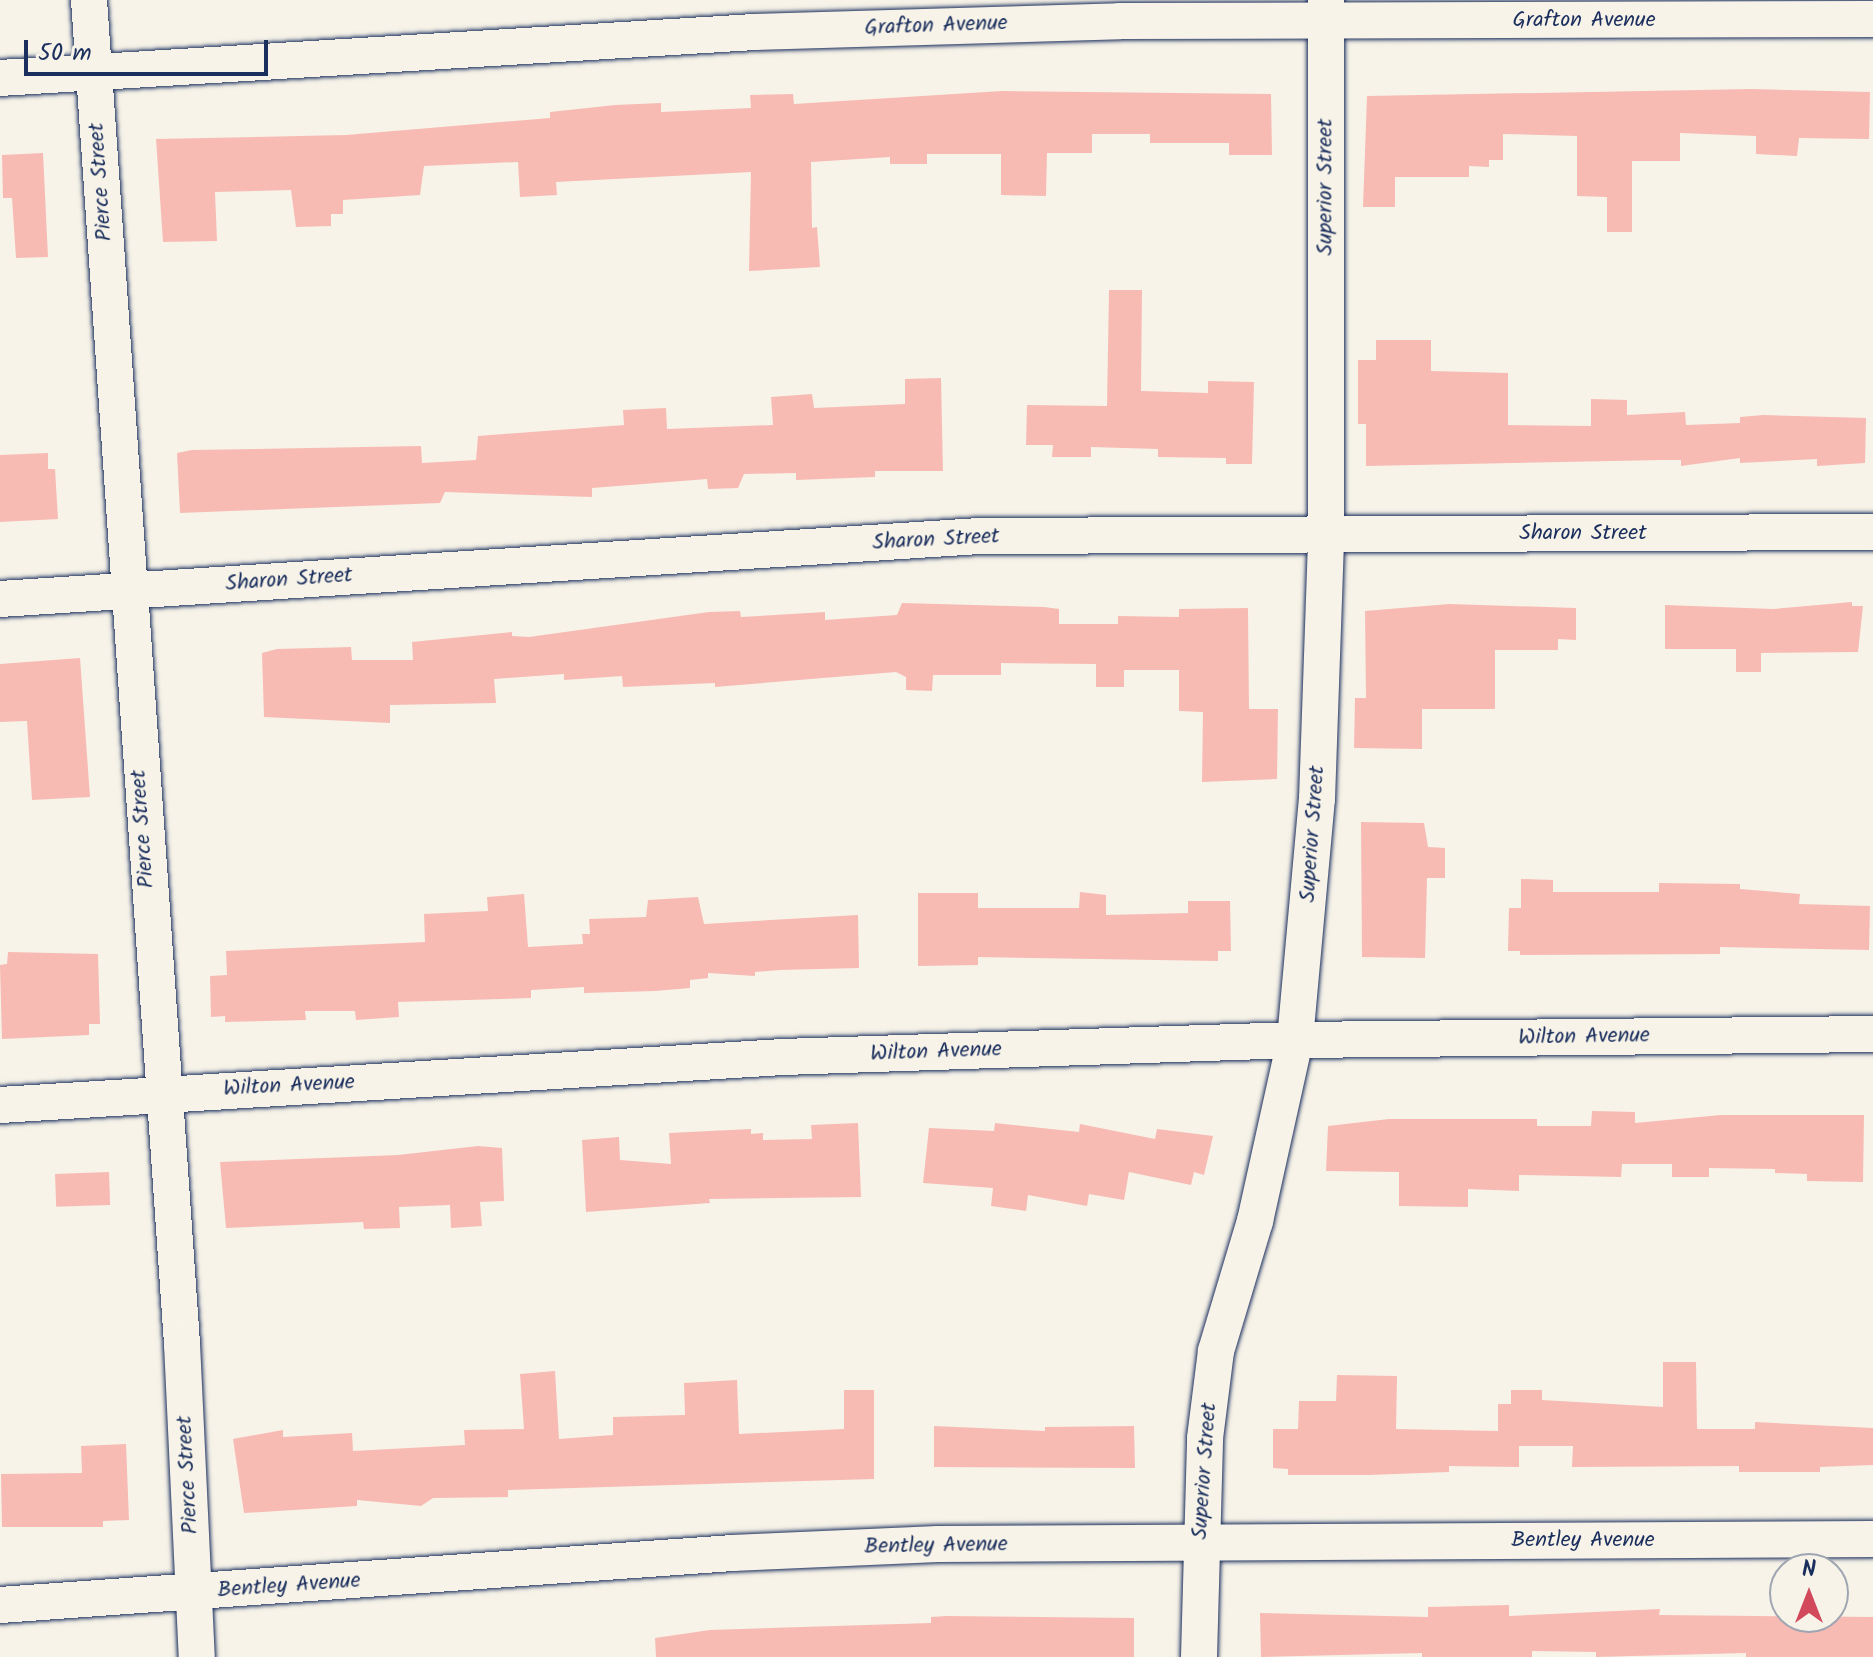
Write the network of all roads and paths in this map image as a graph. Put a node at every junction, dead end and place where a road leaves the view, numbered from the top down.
1 (89, 0) edge
2 (1326, 11) edge
3 (1873, 19) edge
4 (93, 72) junction
5 (0, 78) edge
6 (1873, 532) edge
7 (1326, 535) junction
8 (128, 591) junction
9 (0, 599) edge
10 (1873, 1034) edge
11 (1295, 1040) junction
12 (162, 1093) junction
13 (0, 1105) edge
14 (1873, 1539) edge
15 (1199, 1543) junction
16 (194, 1593) junction
17 (0, 1605) edge
18 (197, 1657) edge
19 (1199, 1657) edge

1 - 4 street, Pierce Street
2 - 3 street, Grafton Avenue
2 - 4 street, Grafton Avenue
2 - 7 street, Superior Street
4 - 5 street, Grafton Avenue
4 - 8 street, Pierce Street
6 - 7 street, Sharon Street
7 - 8 street, Sharon Street
7 - 11 street, Superior Street
8 - 9 street, Sharon Street
8 - 12 street, Pierce Street
10 - 11 street, Wilton Avenue
11 - 12 street, Wilton Avenue
11 - 15 street, Superior Street
12 - 13 street, Wilton Avenue
12 - 16 street, Pierce Street
14 - 15 street, Bentley Avenue
15 - 16 street, Bentley Avenue
15 - 19 street, Superior Street
16 - 17 street, Bentley Avenue
16 - 18 street, Pierce Street

